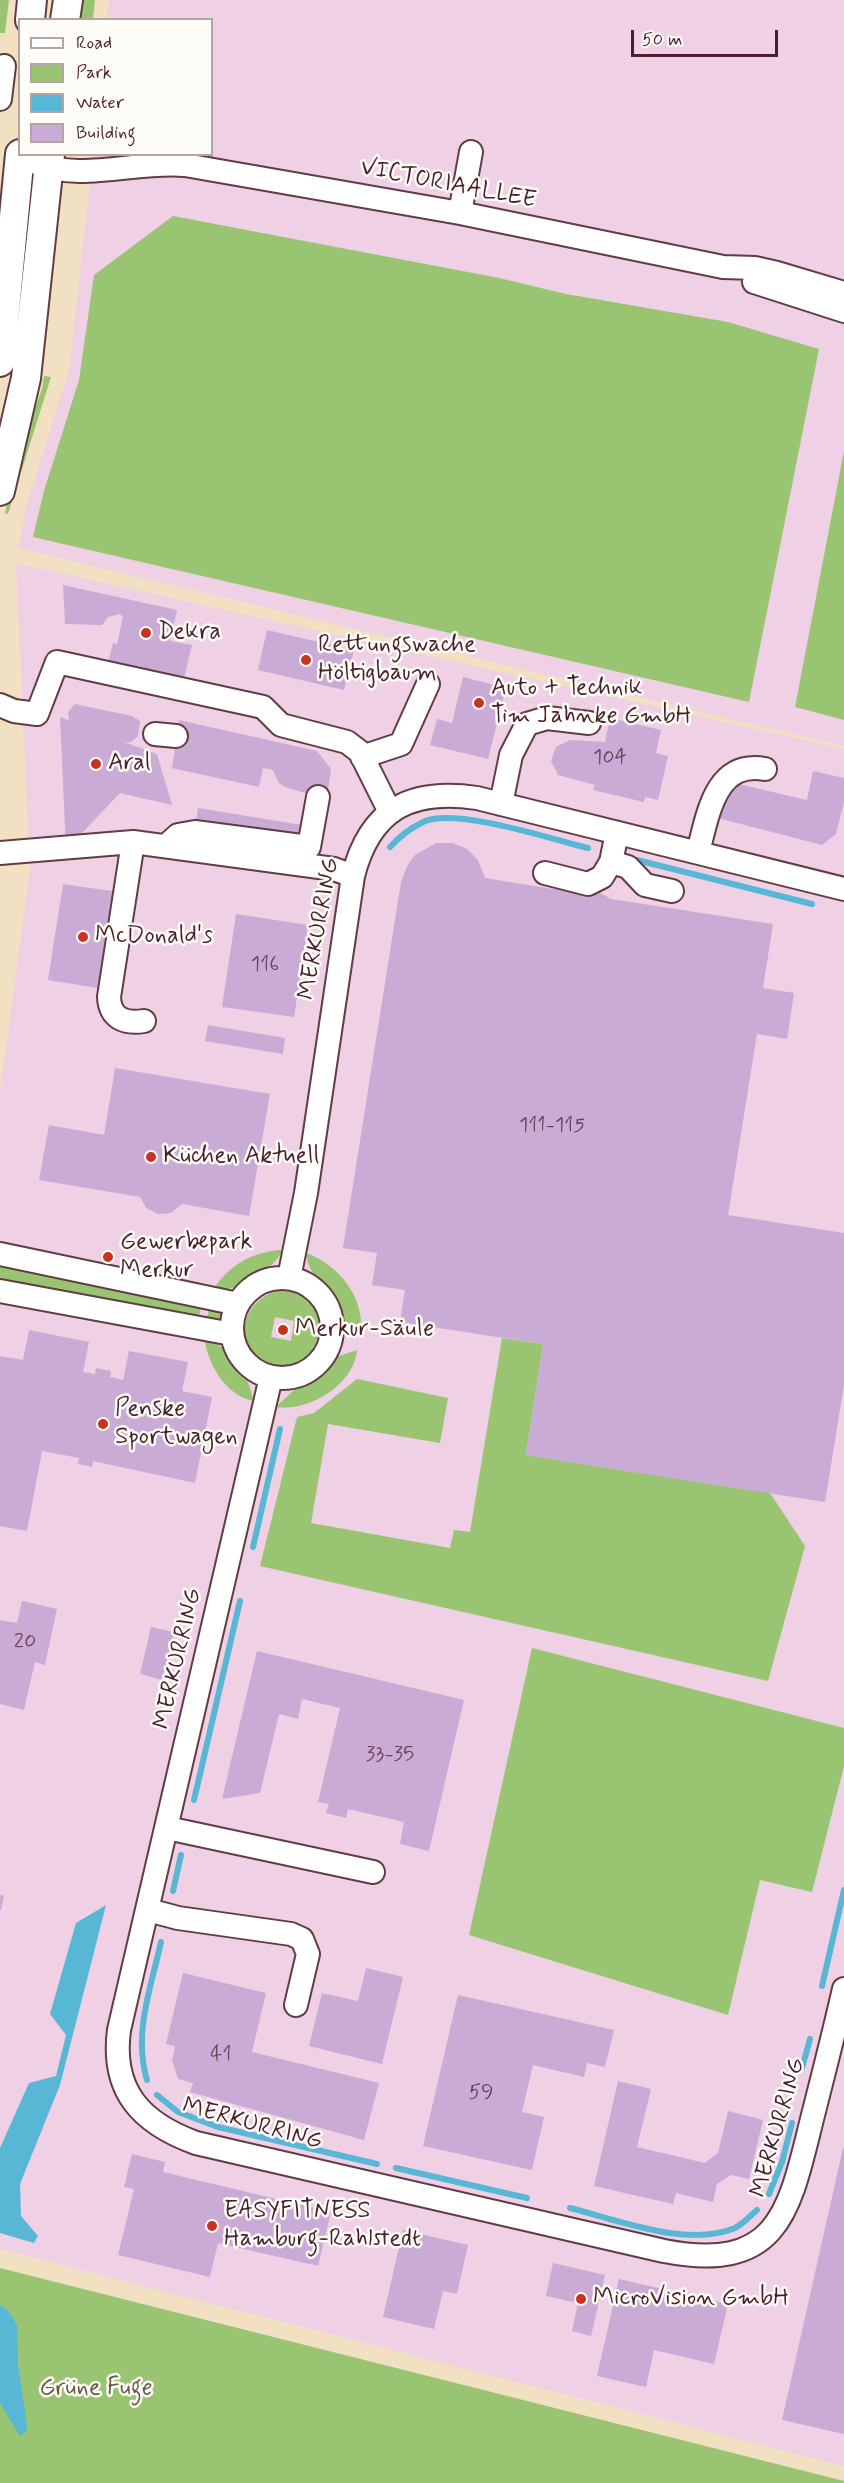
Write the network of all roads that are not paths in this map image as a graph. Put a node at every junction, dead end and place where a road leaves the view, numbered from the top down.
1 (32, 0) edge
2 (68, 0) edge
3 (30, 18) edge
4 (65, 18) edge
5 (4, 66) dead end
6 (0, 99) edge
7 (471, 152) dead end
8 (22, 156) edge
9 (30, 156) edge
10 (153, 159) edge
11 (49, 161) edge
12 (460, 213) junction
13 (723, 267) junction
14 (844, 293) edge
15 (4, 304) edge
16 (844, 311) edge
17 (33, 323) junction
18 (0, 362) edge
19 (0, 490) edge
20 (428, 684) dead end
21 (0, 705) edge
22 (589, 723) dead end
23 (362, 757) junction
24 (765, 769) dead end
25 (318, 797) dead end
26 (501, 804) junction
27 (390, 812) junction
28 (617, 833) junction
29 (134, 842) junction
30 (167, 845) junction
31 (698, 852) junction
32 (0, 853) edge
33 (611, 862) junction
34 (545, 873) dead end
35 (353, 876) junction
36 (844, 889) edge
37 (672, 891) dead end
38 (144, 1022) dead end
39 (0, 1254) edge
40 (289, 1278) junction
41 (0, 1291) edge
42 (238, 1304) junction
43 (232, 1334) junction
44 (271, 1377) junction
45 (167, 1827) junction
46 (373, 1872) dead end
47 (148, 1910) junction
48 (844, 1989) edge
49 (296, 2005) dead end

1 - 3 main road
2 - 4 main road
5 - 6 street
7 - 12 street
8 - 15 main road
9 - 11 street, VICTORIAALLEE
10 - 11 street, VICTORIAALLEE
10 - 12 street, VICTORIAALLEE
11 - 17 main road
12 - 13 street, VICTORIAALLEE
13 - 14 street, VICTORIAALLEE
13 - 16 street, VICTORIAALLEE
15 - 17 main road
15 - 18 main road
17 - 19 main road
20 - 23 street
21 - 23 street
22 - 26 street
23 - 27 street
24 - 31 street
25 - 30 street
26 - 27 street, MERKURRING
26 - 28 street, MERKURRING
27 - 35 street, MERKURRING
28 - 31 street, MERKURRING
28 - 33 street
29 - 30 street
29 - 32 street
29 - 38 street
30 - 35 street
31 - 36 street, MERKURRING
33 - 34 street
33 - 37 street
35 - 40 street, MERKURRING
39 - 42 street
40 - 42 street
40 - 44 street
41 - 43 street
42 - 43 street
43 - 44 street
44 - 45 street, MERKURRING
45 - 46 street
45 - 47 street, MERKURRING
47 - 48 street, MERKURRING
47 - 49 street

